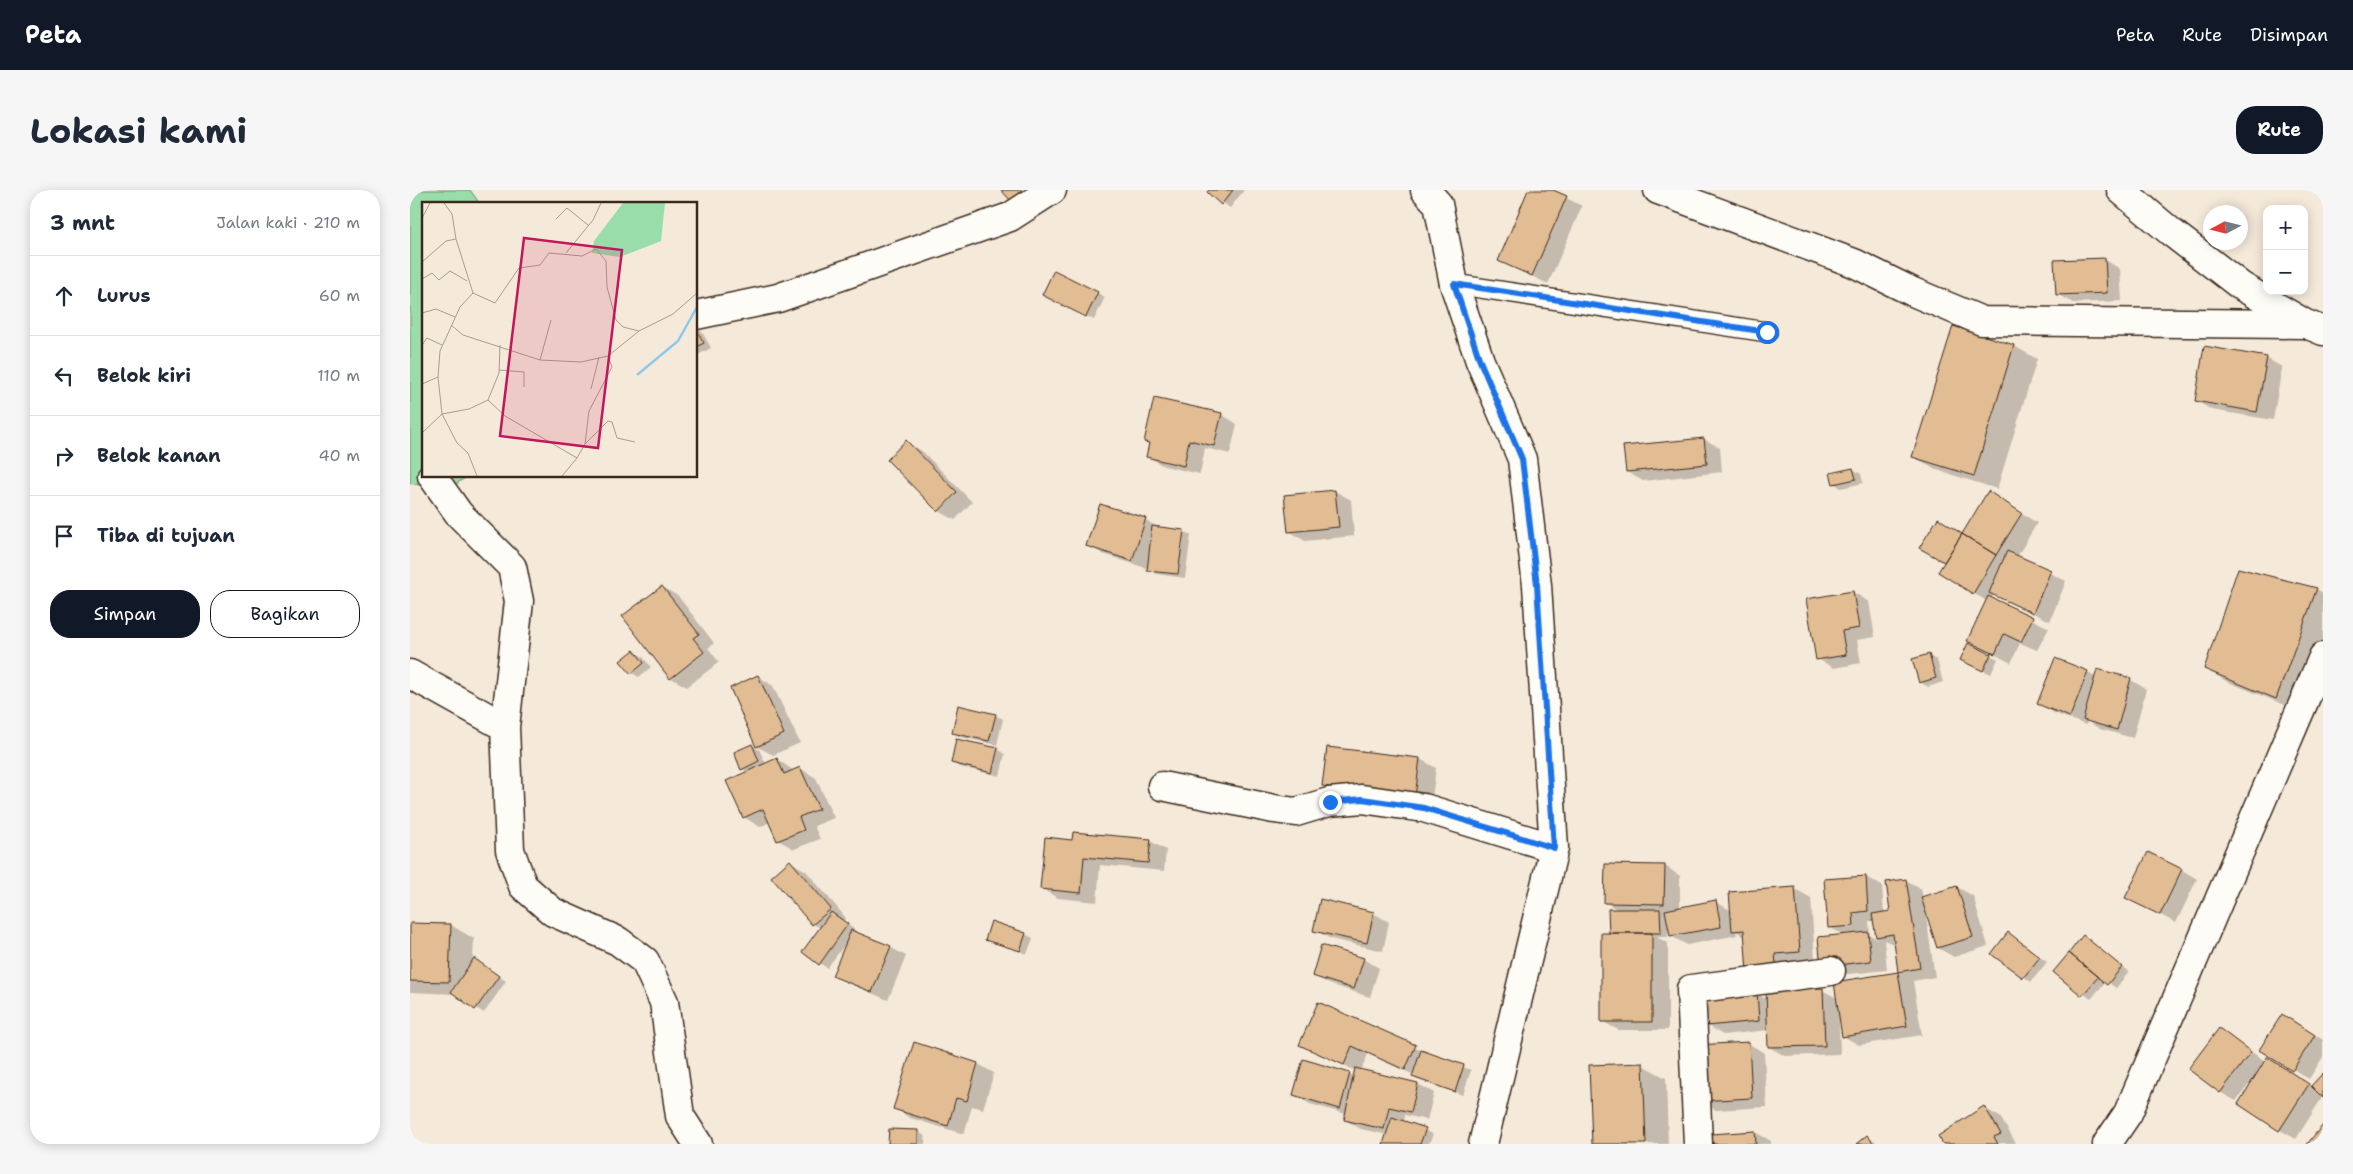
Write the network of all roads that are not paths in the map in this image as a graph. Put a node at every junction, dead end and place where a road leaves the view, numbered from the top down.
1 (1052, 190) edge
2 (1658, 190) edge
3 (2121, 190) edge
4 (1440, 195) edge
5 (1454, 284) junction
6 (698, 315) edge
7 (2314, 328) edge
8 (1767, 332) dead end
9 (433, 478) edge
10 (2323, 657) edge
11 (410, 674) edge
12 (505, 727) junction
13 (1162, 786) dead end
14 (1554, 848) junction
15 (1831, 971) dead end
16 (698, 1144) edge
17 (1483, 1144) edge
18 (1698, 1144) edge
19 (2107, 1144) edge

1 - 6 street
2 - 7 street
3 - 7 street
4 - 5 street
5 - 8 lane
5 - 14 street
9 - 12 street
10 - 19 street
11 - 12 street
12 - 16 street
13 - 14 street
14 - 17 street
15 - 18 street

